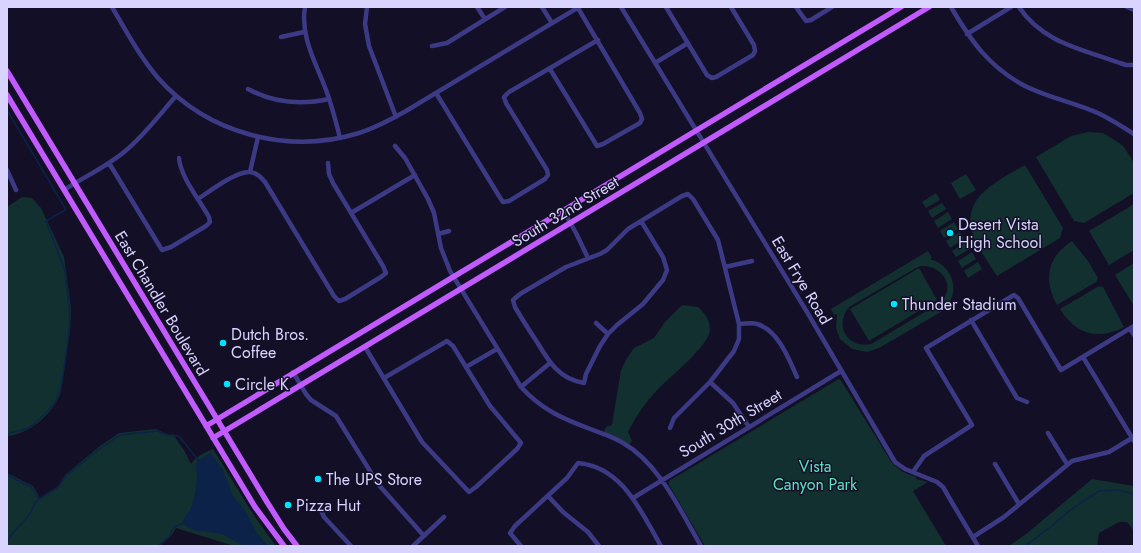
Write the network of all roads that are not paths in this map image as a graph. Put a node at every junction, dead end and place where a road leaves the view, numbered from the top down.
1 (112, 7) edge
2 (305, 7) edge
3 (367, 7) edge
4 (477, 7) edge
5 (505, 7) edge
6 (542, 7) edge
7 (579, 7) edge
8 (621, 7) edge
9 (666, 7) edge
10 (731, 7) edge
11 (796, 7) edge
12 (832, 7) edge
13 (901, 7) edge
14 (929, 7) edge
15 (951, 7) edge
16 (1011, 7) edge
17 (1019, 7) edge
18 (485, 19) junction
19 (552, 23) junction
20 (304, 32) junction
21 (967, 34) junction
22 (281, 37) dead end
23 (598, 40) junction
24 (688, 43) junction
25 (432, 46) dead end
26 (655, 63) junction
27 (1134, 65) edge
28 (550, 69) junction
29 (7, 71) edge
30 (248, 89) dead end
31 (436, 93) junction
32 (7, 95) edge
33 (176, 96) junction
34 (329, 99) junction
35 (396, 117) junction
36 (696, 131) junction
37 (1134, 134) edge
38 (258, 137) junction
39 (340, 138) junction
40 (703, 143) junction
41 (395, 146) dead end
42 (179, 158) dead end
43 (109, 163) junction
44 (328, 164) dead end
45 (250, 172) junction
46 (8, 173) edge
47 (415, 175) junction
48 (75, 184) junction
49 (16, 190) dead end
50 (64, 190) junction
51 (198, 199) junction
52 (563, 210) junction
53 (352, 213) junction
54 (641, 221) junction
55 (570, 223) junction
56 (449, 231) dead end
57 (438, 234) junction
58 (588, 258) junction
59 (752, 261) dead end
60 (725, 267) junction
61 (453, 276) junction
62 (461, 289) junction
63 (971, 320) junction
64 (596, 322) dead end
65 (739, 324) junction
66 (1132, 327) edge
67 (608, 334) junction
68 (1134, 335) edge
69 (365, 347) junction
70 (497, 349) junction
71 (1083, 357) junction
72 (550, 364) junction
73 (466, 367) junction
74 (841, 371) junction
75 (293, 372) junction
76 (797, 377) dead end
77 (384, 378) junction
78 (710, 382) junction
79 (301, 385) junction
80 (520, 387) junction
81 (1027, 402) dead end
82 (216, 419) junction
83 (206, 426) junction
84 (750, 427) junction
85 (670, 428) dead end
86 (224, 431) junction
87 (1048, 433) dead end
88 (213, 438) junction
89 (1133, 440) edge
90 (995, 464) dead end
91 (1067, 464) junction
92 (914, 472) junction
93 (662, 480) junction
94 (548, 496) junction
95 (633, 498) junction
96 (1020, 504) junction
97 (320, 508) dead end
98 (444, 518) dead end
99 (424, 536) junction
100 (973, 537) junction
101 (284, 546) edge
102 (297, 546) edge
103 (351, 546) edge
104 (413, 546) edge
105 (521, 546) edge
106 (599, 546) edge
107 (662, 546) edge
108 (701, 546) edge
109 (978, 546) edge

1 - 33 street
2 - 20 street
3 - 35 street
4 - 18 street
5 - 18 street
6 - 19 street
7 - 19 street
7 - 23 street
8 - 26 street, East Frye Road
9 - 24 street
10 - 24 street
11 - 12 street
13 - 36 main road, South 32nd Street
14 - 40 main road, South 32nd Street
15 - 21 street
16 - 21 street
17 - 27 street
18 - 25 street
19 - 31 street
20 - 22 street
20 - 34 street
21 - 37 street
23 - 28 street
23 - 28 street
24 - 26 street
26 - 36 street, East Frye Road
28 - 31 street
29 - 48 main road, East Chandler Boulevard
30 - 34 street
31 - 35 street
32 - 50 main road, East Chandler Boulevard
33 - 38 street
33 - 43 street
34 - 39 street
35 - 39 street
36 - 40 street, East Frye Road
36 - 52 main road, South 32nd Street
38 - 39 street
38 - 45 street
40 - 55 main road, South 32nd Street
40 - 74 street, East Frye Road
41 - 47 street
42 - 51 street
43 - 48 street
43 - 51 street
44 - 53 street
45 - 51 street
45 - 53 street
46 - 49 street
47 - 53 street
47 - 57 street
48 - 50 street
48 - 82 main road, East Chandler Boulevard
50 - 83 main road, East Chandler Boulevard
52 - 55 street
52 - 61 main road, South 32nd Street
54 - 58 street
54 - 60 street
54 - 67 street
55 - 58 street
55 - 62 main road, South 32nd Street
56 - 57 street
57 - 61 street
58 - 72 street
59 - 60 street
60 - 65 street
61 - 62 street
61 - 75 main road, South 32nd Street
62 - 69 main road, South 32nd Street
62 - 70 street
63 - 71 street
63 - 81 street
63 - 92 street
64 - 67 street
65 - 76 street
65 - 78 street
66 - 68 street
66 - 71 street
67 - 72 street
69 - 77 street
69 - 79 main road, South 32nd Street
70 - 73 street
70 - 80 street
71 - 89 street
72 - 80 street
73 - 77 street
73 - 77 street
74 - 84 street, South 30th Street
74 - 92 street, East Frye Road
75 - 79 street
75 - 82 main road, South 32nd Street
78 - 84 street
78 - 85 street
79 - 86 main road, South 32nd Street
79 - 99 street
80 - 93 street
82 - 83 main road, South 32nd Street
82 - 86 main road, East Chandler Boulevard
83 - 88 main road, East Chandler Boulevard
84 - 93 street, South 30th Street
86 - 88 main road, South 32nd Street
86 - 102 main road, East Chandler Boulevard
87 - 91 street
88 - 101 main road, East Chandler Boulevard
89 - 91 street
90 - 96 street
91 - 96 street
92 - 100 street, East Frye Road
93 - 95 street, South 30th Street
93 - 108 street
94 - 95 street
94 - 105 street
94 - 106 street
95 - 107 street
96 - 100 street
97 - 103 street
98 - 99 street
99 - 104 street
100 - 109 street, East Frye Road

